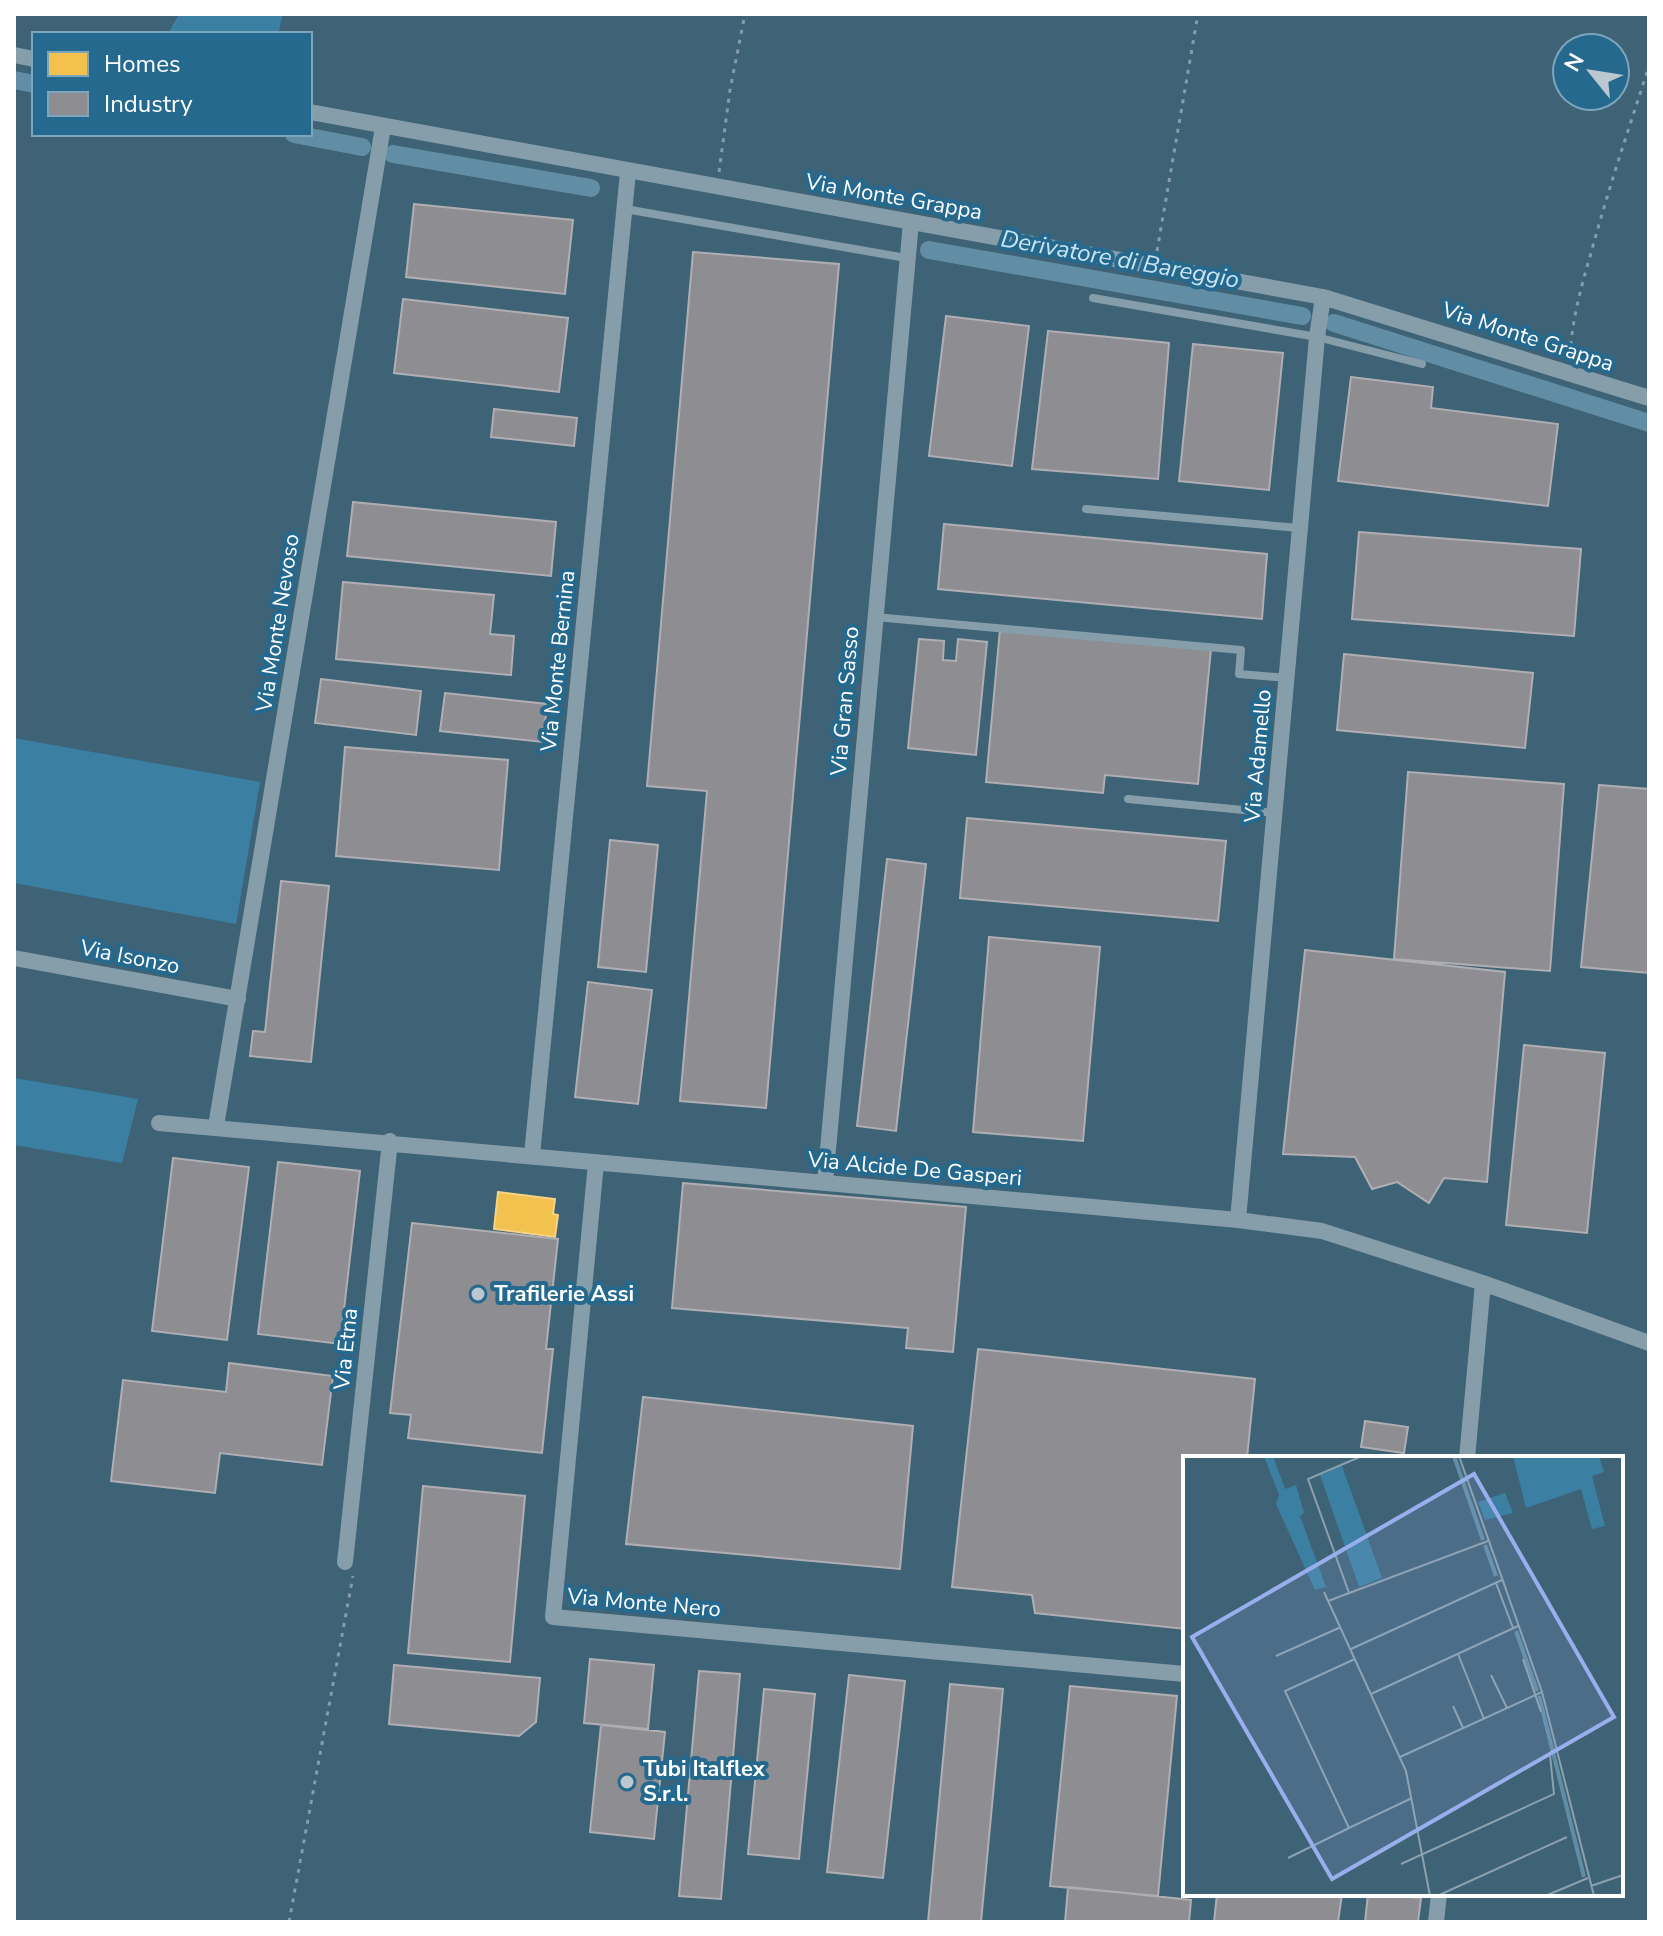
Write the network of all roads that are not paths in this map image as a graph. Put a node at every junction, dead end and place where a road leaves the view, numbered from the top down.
1 (312, 112) edge
2 (383, 127) junction
3 (628, 172) junction
4 (624, 209) junction
5 (911, 222) junction
6 (906, 258) junction
7 (1323, 297) junction
8 (1093, 298) dead end
9 (1319, 326) junction
10 (1422, 364) dead end
11 (1649, 398) edge
12 (1086, 509) dead end
13 (1300, 528) junction
14 (874, 617) junction
15 (1287, 678) junction
16 (1128, 799) dead end
17 (1275, 813) junction
18 (14, 958) edge
19 (238, 999) junction
20 (159, 1123) dead end
21 (216, 1126) junction
22 (390, 1141) junction
23 (532, 1155) junction
24 (596, 1163) junction
25 (825, 1183) junction
26 (1238, 1220) junction
27 (1483, 1283) junction
28 (1649, 1343) edge
29 (1467, 1456) edge
30 (345, 1562) road end
31 (1183, 1674) edge
32 (1439, 1896) edge
33 (1436, 1922) edge

1 - 2 street, Via Monte Grappa
2 - 3 street, Via Monte Grappa
2 - 19 street, Via Monte Nevoso
3 - 4 street, Via Monte Bernina
3 - 5 street, Via Monte Grappa
4 - 6 lane
4 - 23 street, Via Monte Bernina
5 - 6 street, Via Gran Sasso
5 - 7 street, Via Monte Grappa
6 - 14 street, Via Gran Sasso
7 - 9 street, Via Adamello
7 - 11 street, Via Monte Grappa
8 - 9 lane
9 - 10 lane
9 - 13 street, Via Adamello
12 - 13 lane
13 - 15 street, Via Adamello
14 - 15 lane
14 - 25 street, Via Gran Sasso
15 - 17 street, Via Adamello
16 - 17 lane
17 - 26 street, Via Adamello
18 - 19 street, Via Isonzo
19 - 21 street, Via Monte Nevoso
20 - 21 street, Via Alcide De Gasperi
21 - 22 street, Via Alcide De Gasperi
22 - 23 street, Via Alcide De Gasperi
22 - 30 street, Via Etna
23 - 24 street, Via Alcide De Gasperi
24 - 25 street, Via Alcide De Gasperi
24 - 31 street, Via Monte Nero
25 - 26 street, Via Alcide De Gasperi
26 - 27 street, Via Alcide De Gasperi
27 - 28 street, Via Alcide De Gasperi
27 - 29 street
32 - 33 street

